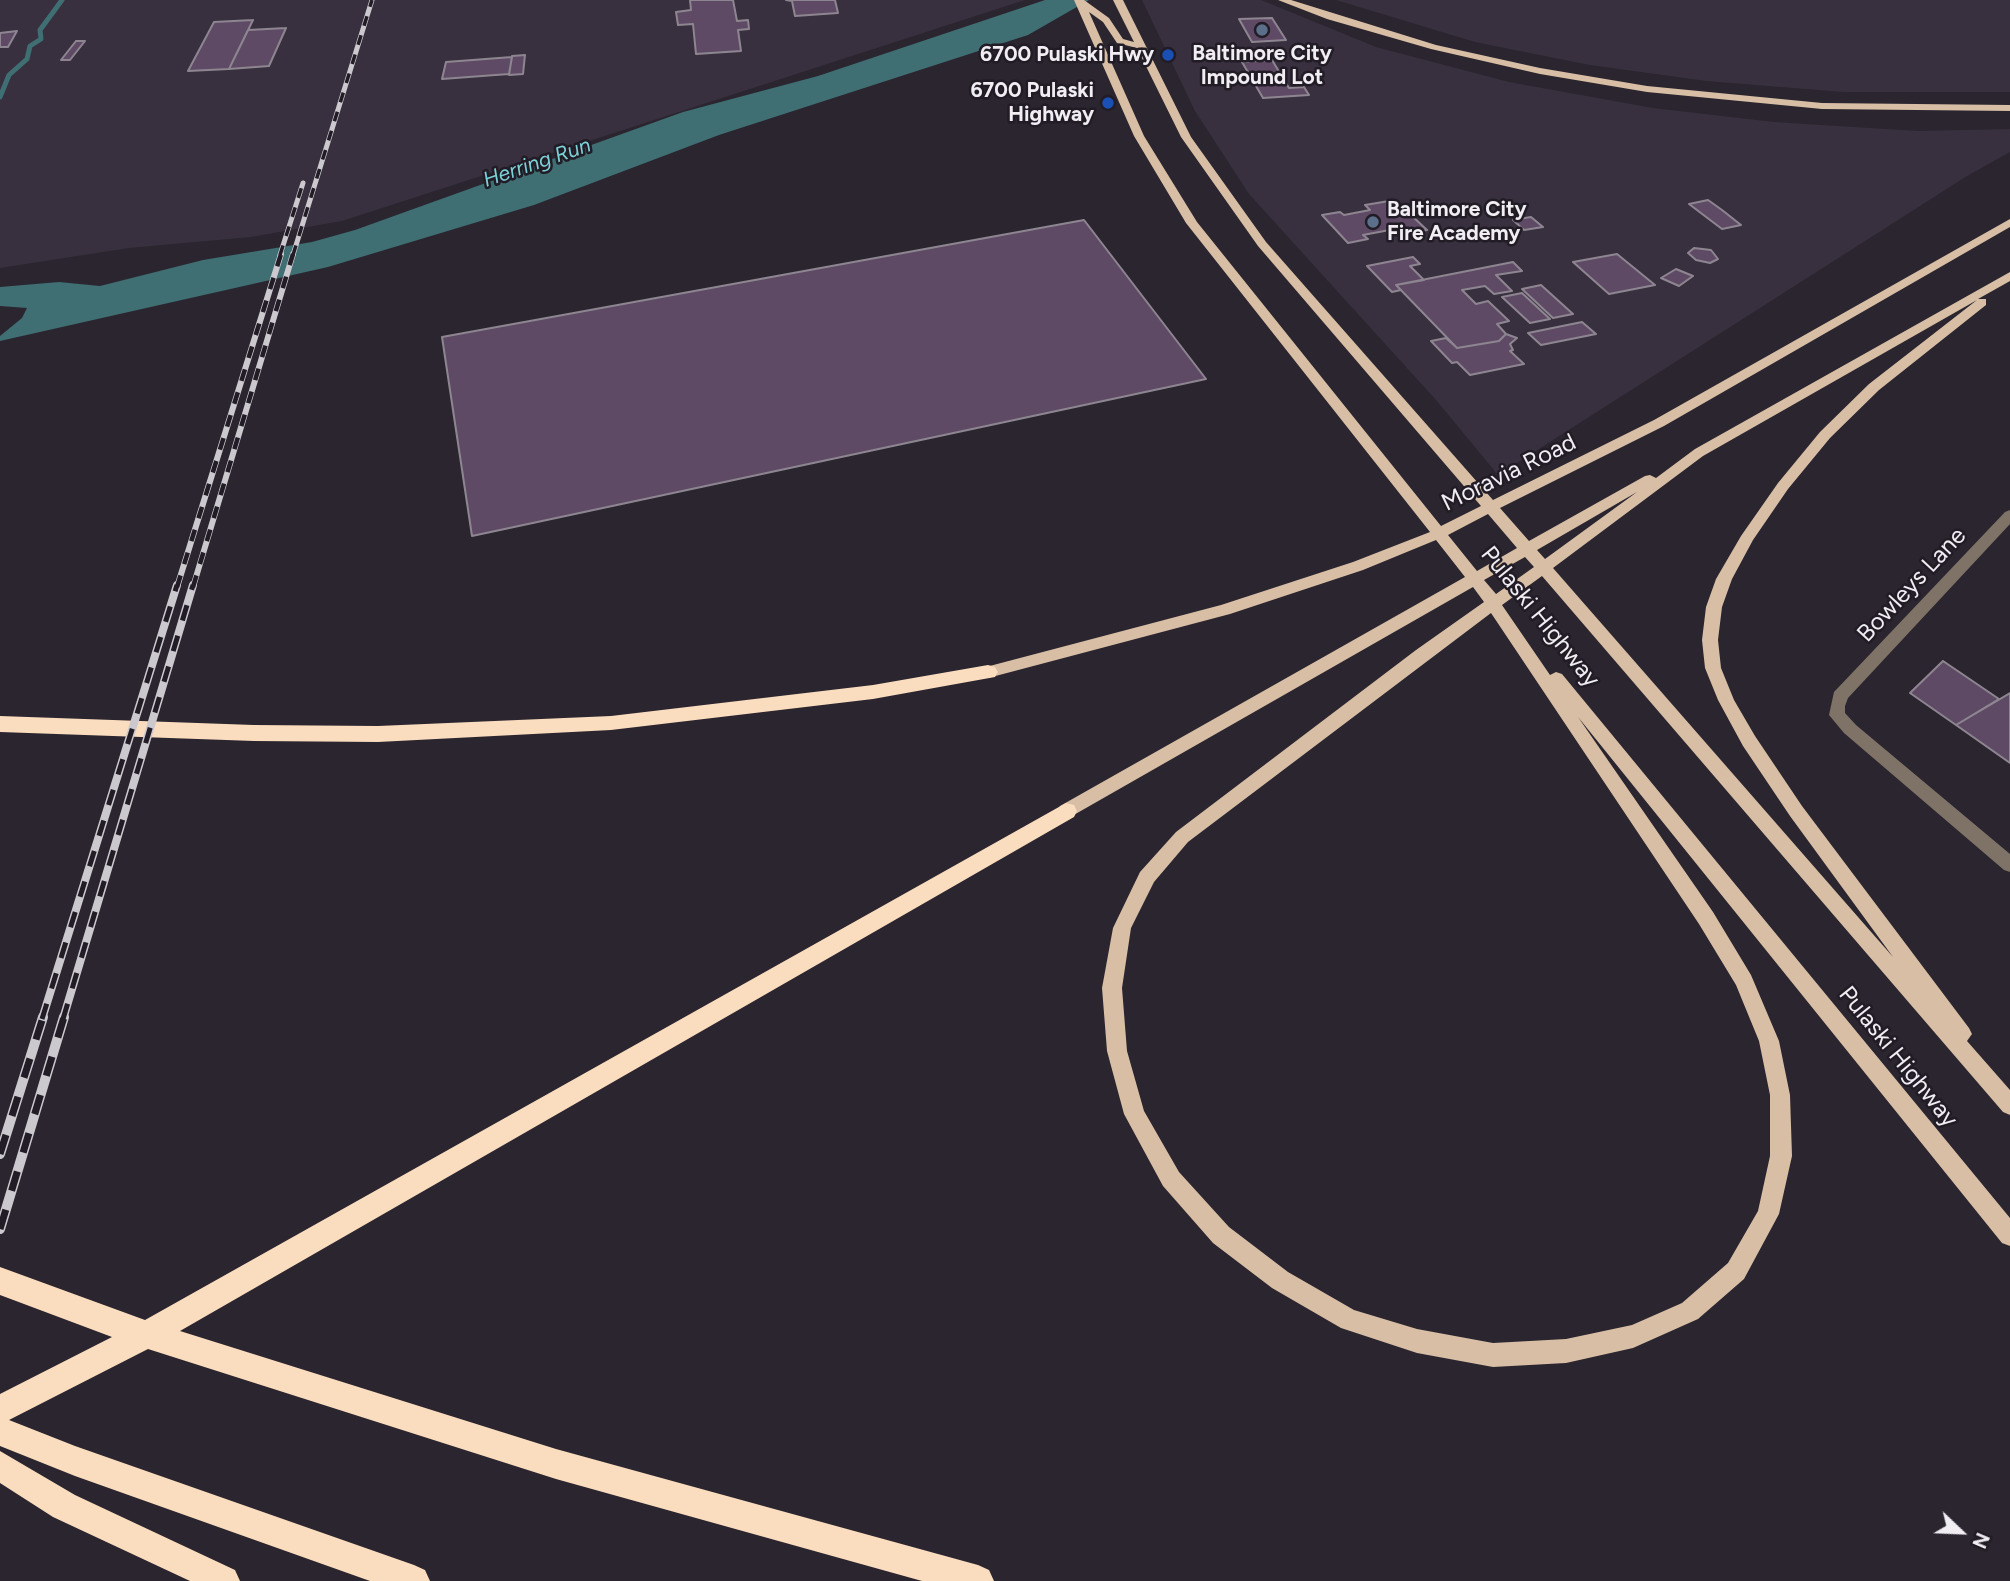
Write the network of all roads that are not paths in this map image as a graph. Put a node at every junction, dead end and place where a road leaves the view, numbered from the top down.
1 (1079, 0) edge
2 (1118, 0) edge
3 (1283, 0) edge
4 (1092, 15) junction
5 (1140, 46) junction
6 (2010, 108) edge
7 (2010, 222) edge
8 (2010, 278) edge
9 (1700, 453) junction
10 (2010, 514) edge
11 (1485, 592) junction
12 (988, 672) joint
13 (1, 724) edge
14 (1066, 811) joint
15 (2010, 865) edge
16 (2010, 1098) edge
17 (2010, 1105) edge
18 (2010, 1236) edge
19 (0, 1281) edge
20 (0, 1409) edge
21 (0, 1431) edge
22 (0, 1466) edge
23 (224, 1581) edge
24 (414, 1581) edge
25 (978, 1581) edge

1 - 4 main road, Pulaski Highway
2 - 5 main road, Pulaski Highway
3 - 6 main road
4 - 5 main road
4 - 11 main road, Pulaski Highway
5 - 17 main road, Pulaski Highway
7 - 12 main road, Moravia Road
8 - 9 main road
8 - 16 main road
9 - 11 main road
9 - 14 main road
10 - 15 street, Bowleys Lane
11 - 18 main road, Pulaski Highway
12 - 13 highway
14 - 20 highway
19 - 25 highway
21 - 24 highway
22 - 23 highway

